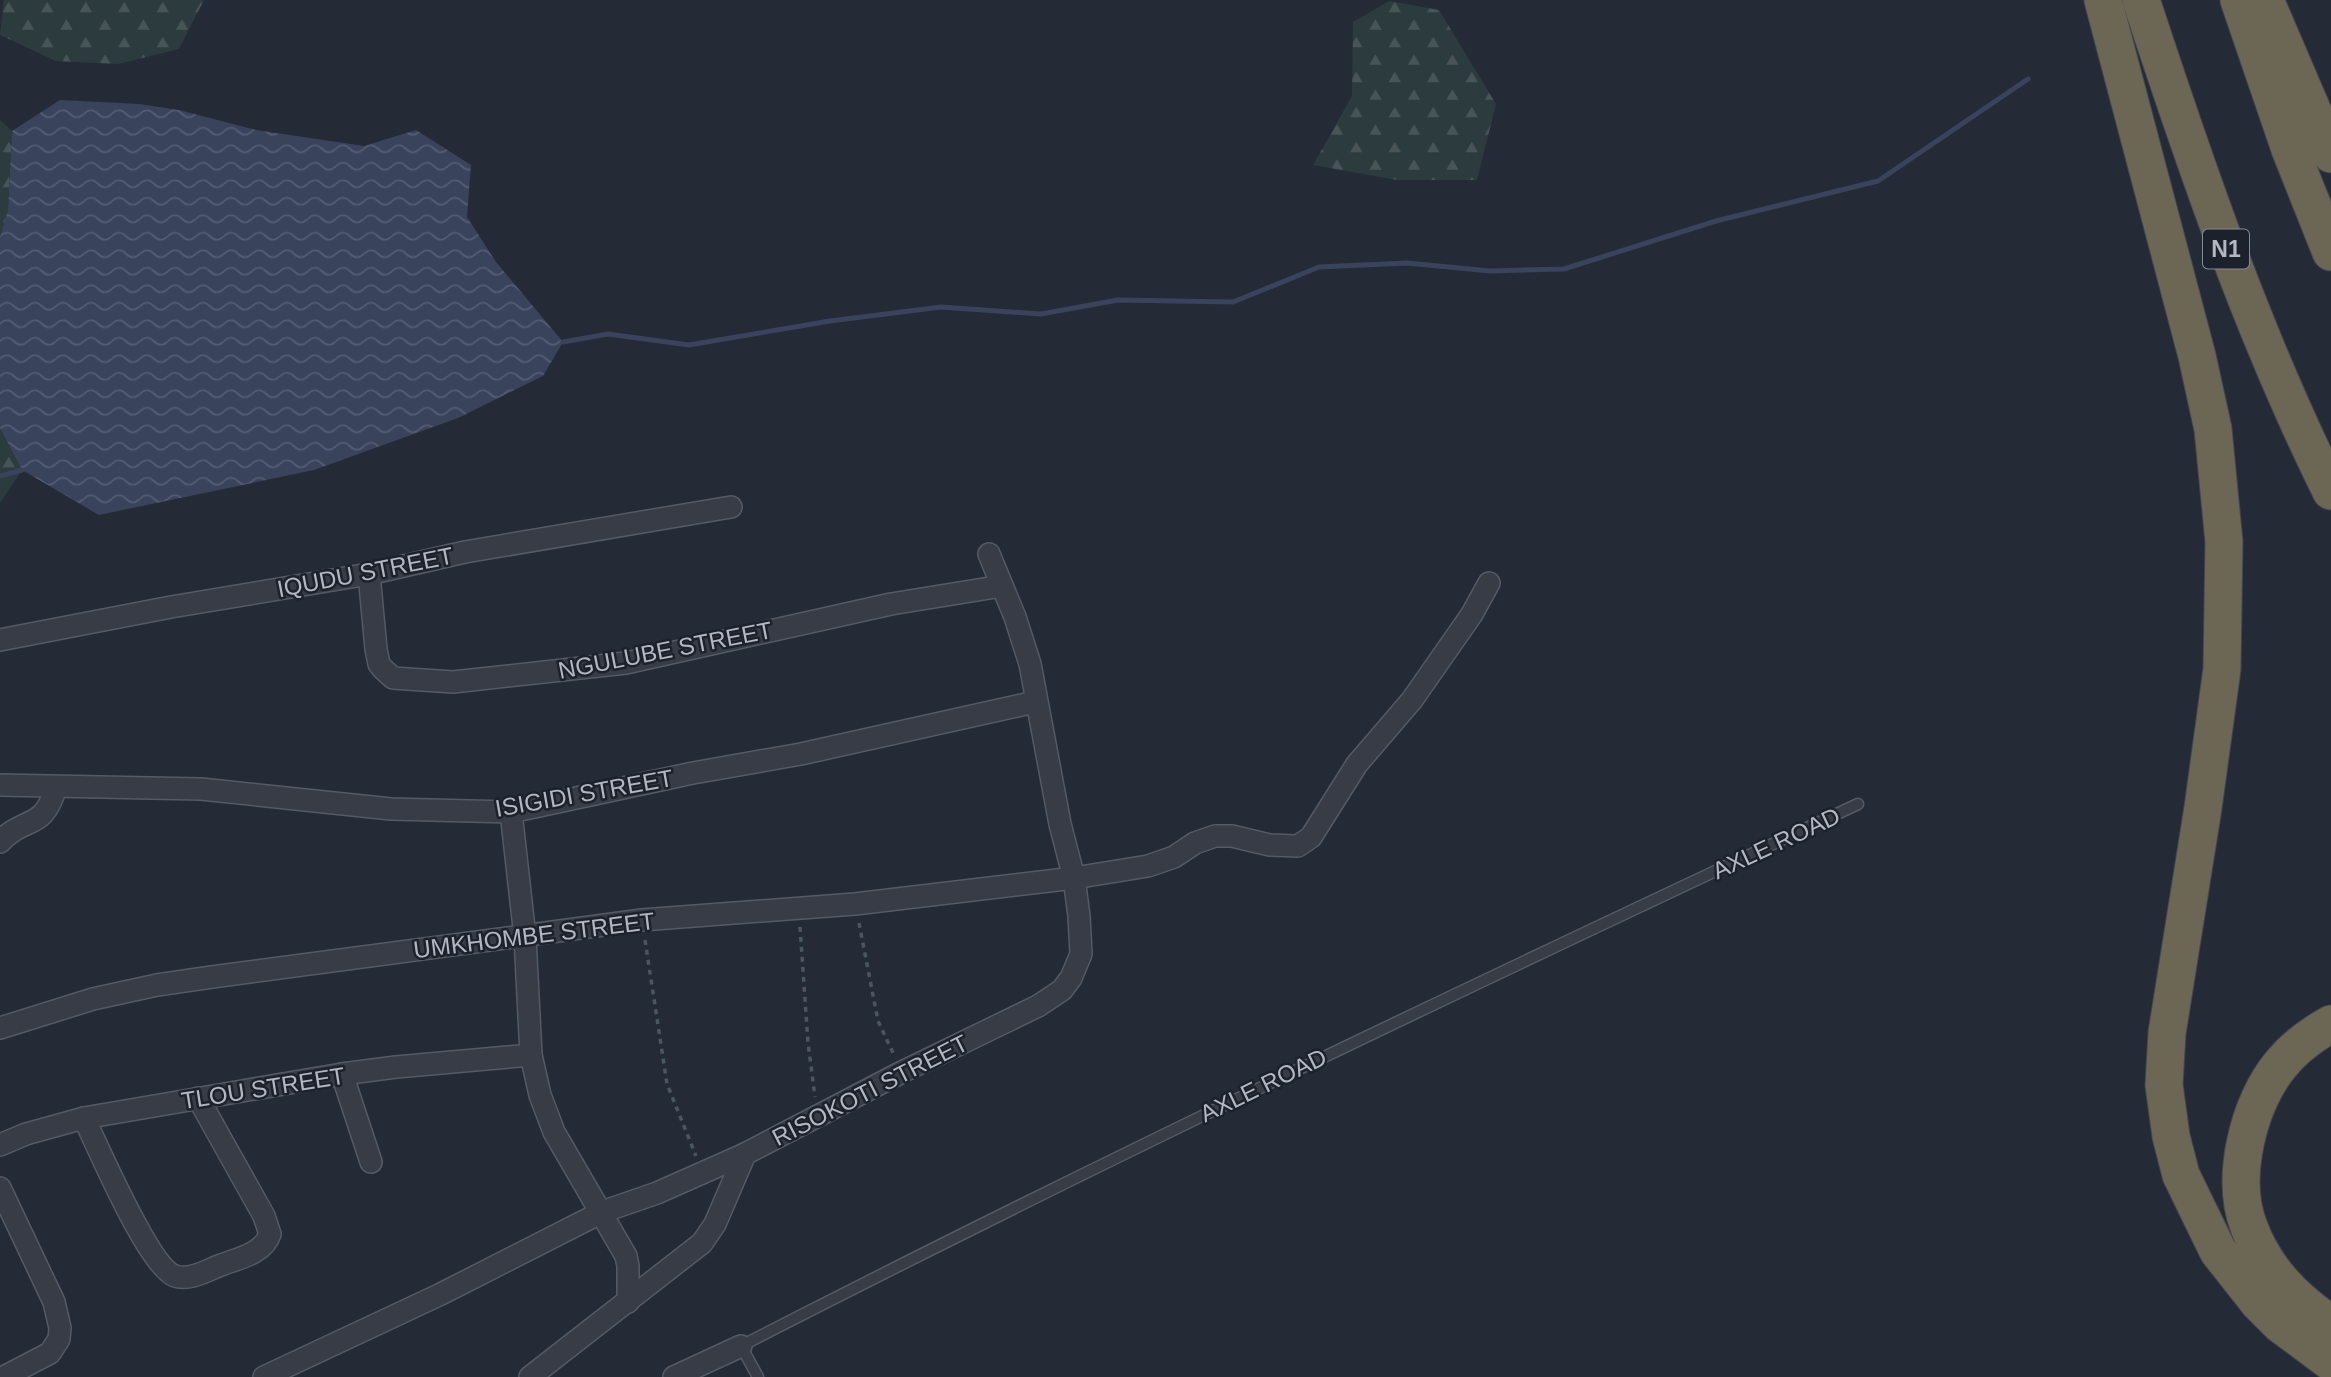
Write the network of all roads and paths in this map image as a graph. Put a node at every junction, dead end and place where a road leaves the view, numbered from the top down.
1 (2103, 0) edge
2 (2141, 0) edge
3 (2239, 0) edge
4 (2265, 0) edge
5 (2331, 154) edge
6 (2331, 252) edge
7 (2331, 491) edge
8 (731, 507) dead end
9 (989, 554) dead end
10 (369, 574) junction
11 (1489, 583) dead end
12 (1002, 586) junction
13 (0, 640) edge
14 (1035, 702) junction
15 (0, 785) edge
16 (56, 786) junction
17 (1858, 804) dead end
18 (510, 811) junction
19 (0, 842) edge
20 (1074, 878) junction
21 (855, 904) junction
22 (799, 907) junction
23 (642, 920) junction
24 (525, 937) junction
25 (2331, 1024) edge
26 (0, 1028) edge
27 (531, 1055) junction
28 (902, 1072) junction
29 (342, 1074) junction
30 (198, 1098) junction
31 (817, 1117) junction
32 (84, 1118) junction
33 (0, 1145) edge
34 (745, 1154) junction
35 (371, 1162) dead end
36 (703, 1174) junction
37 (0, 1188) edge
38 (602, 1212) junction
39 (628, 1302) junction
40 (2331, 1324) edge
41 (741, 1346) junction
42 (2331, 1362) edge
43 (4, 1377) edge
44 (264, 1377) edge
45 (530, 1377) edge
46 (674, 1377) edge
47 (758, 1377) edge

1 - 42 highway
2 - 7 highway, N1
3 - 6 highway
4 - 5 highway
8 - 10 street, IQUDU STREET
9 - 12 street, RISOKOTI STREET
10 - 12 street, NGULUBE STREET
10 - 13 street, IQUDU STREET
11 - 20 street, UMKHOMBE STREET
12 - 14 street, RISOKOTI STREET
14 - 18 street, ISIGIDI STREET
14 - 20 street, RISOKOTI STREET
15 - 16 street, ISIGIDI STREET
16 - 18 street, ISIGIDI STREET
16 - 19 street
17 - 41 lane, AXLE ROAD
18 - 24 street
20 - 21 street, UMKHOMBE STREET
20 - 28 street, RISOKOTI STREET
21 - 22 street, UMKHOMBE STREET
21 - 28 path
22 - 23 street, UMKHOMBE STREET
22 - 31 path
23 - 24 street, UMKHOMBE STREET
23 - 36 path
24 - 26 street, UMKHOMBE STREET
24 - 27 street
25 - 40 highway
27 - 29 street, TLOU STREET
27 - 38 street
28 - 31 street, RISOKOTI STREET
29 - 30 street, TLOU STREET
29 - 35 street
30 - 32 street, TLOU STREET
30 - 32 street
31 - 34 street, RISOKOTI STREET
32 - 33 street, TLOU STREET
34 - 36 street, RISOKOTI STREET
34 - 39 street
36 - 38 street, RISOKOTI STREET
37 - 43 street
38 - 39 street
38 - 44 street, RISOKOTI STREET
39 - 45 street
41 - 46 street, AXLE ROAD
41 - 47 lane

